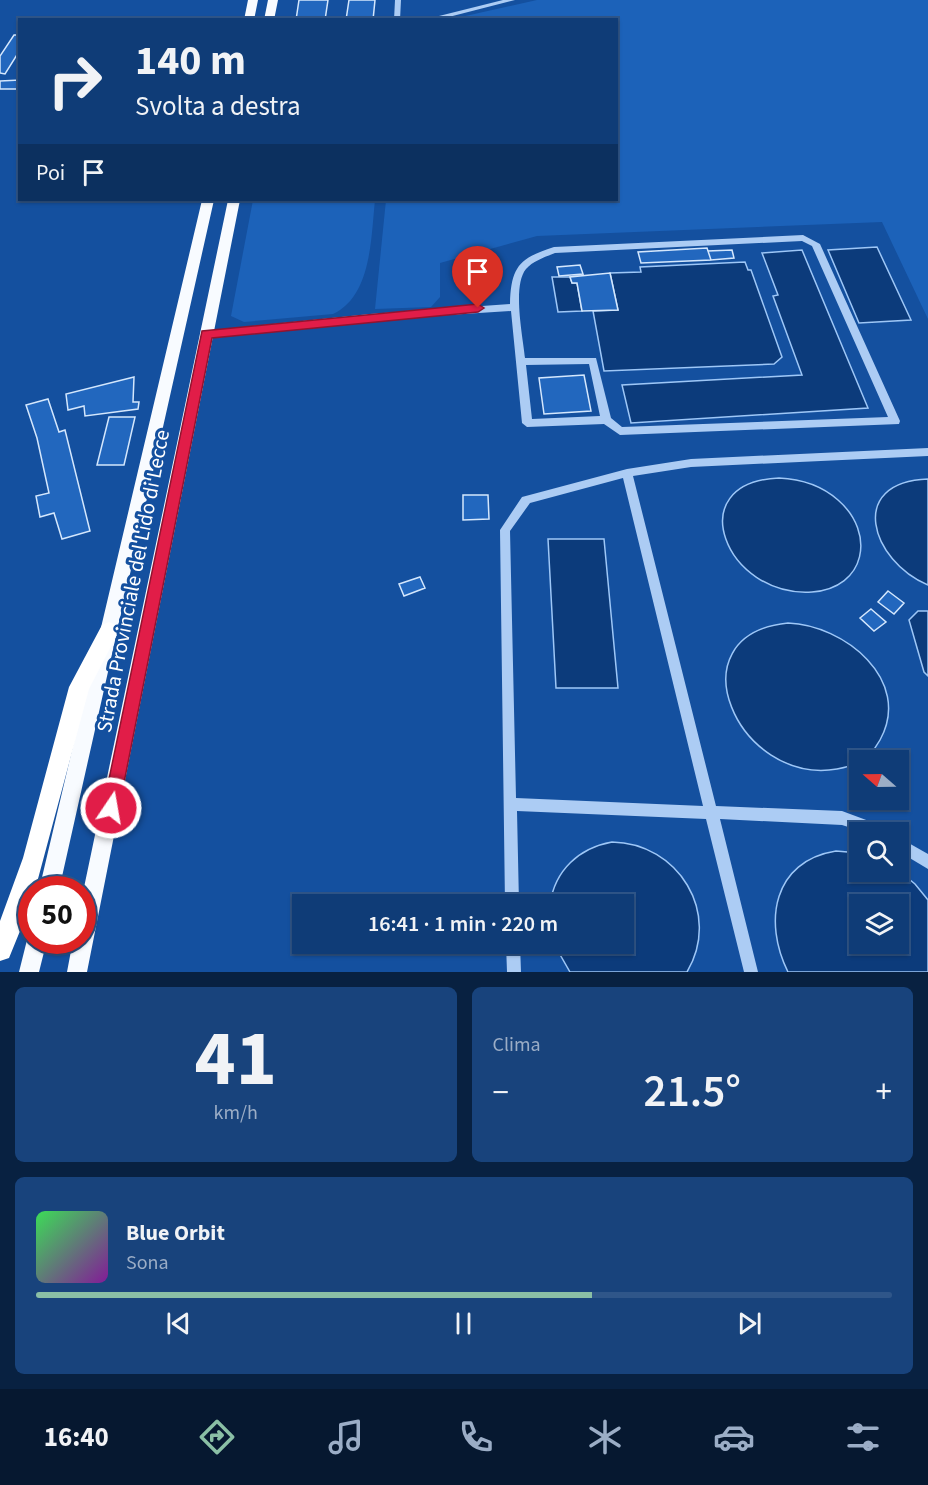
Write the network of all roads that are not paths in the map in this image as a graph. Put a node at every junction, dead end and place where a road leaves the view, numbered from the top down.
1 (253, 0) edge
2 (273, 0) edge
3 (398, 0) edge
4 (512, 0) edge
5 (249, 18) edge
6 (269, 18) edge
7 (397, 18) edge
8 (435, 18) edge
9 (208, 201) edge
10 (234, 201) edge
11 (515, 307) junction
12 (207, 334) junction
13 (521, 362) junction
14 (606, 420) junction
15 (928, 452) edge
16 (627, 473) junction
17 (108, 631) junction
18 (510, 804) junction
19 (710, 811) junction
20 (853, 822) edge
21 (909, 850) edge
22 (928, 862) edge
23 (52, 876) edge
24 (512, 894) edge
25 (0, 949) edge
26 (34, 954) edge
27 (513, 954) edge
28 (29, 972) edge
29 (77, 972) edge
30 (514, 972) edge
31 (751, 972) edge

1 - 5 main road
2 - 6 main road
3 - 7 street
4 - 8 street
9 - 17 main road, Strada Provinciale del Lido di Lecce
10 - 12 main road, Strada Provinciale del Lido di Lecce
11 - 12 street
11 - 13 street
11 - 14 street
12 - 29 main road, Strada Provinciale del Lido di Lecce
13 - 14 street
13 - 14 street
15 - 16 street
16 - 18 street
16 - 19 street
17 - 23 main road, Strada Provinciale del Lido di Lecce
17 - 25 highway
18 - 19 street
18 - 24 street
19 - 20 street
19 - 31 street
21 - 22 street
26 - 28 main road
27 - 30 street

